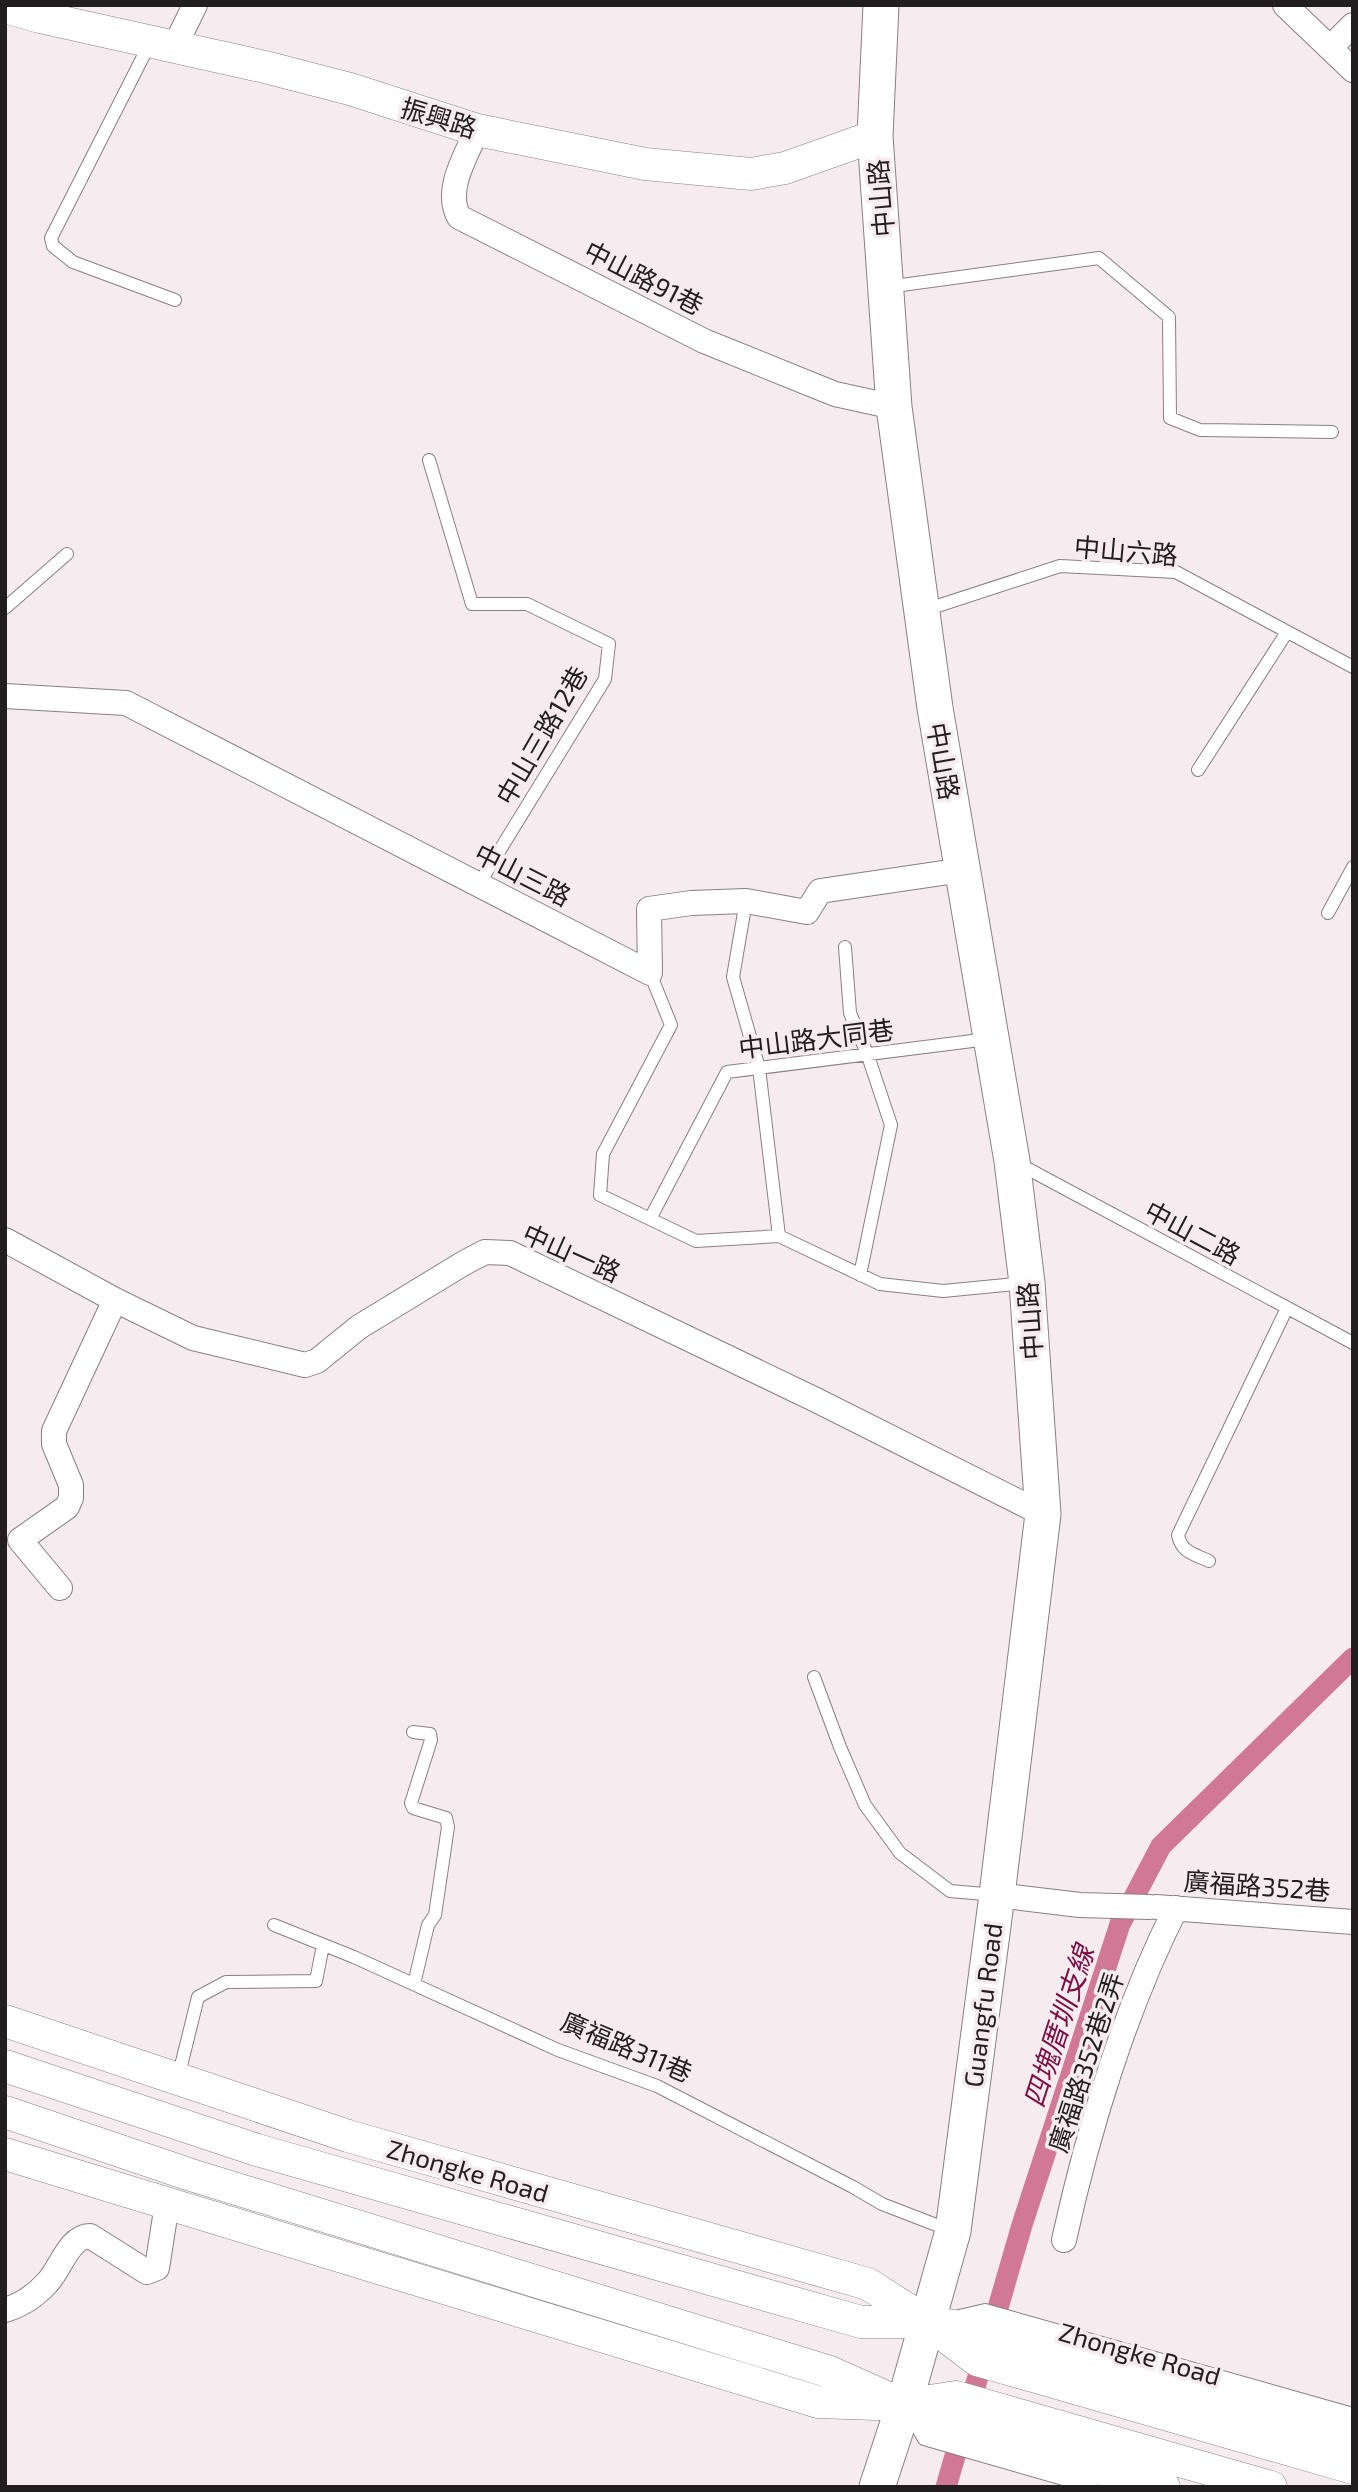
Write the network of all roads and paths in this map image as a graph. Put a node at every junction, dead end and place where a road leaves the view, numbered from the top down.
1 (195, 5) edge
2 (881, 5) edge
3 (1285, 5) edge
4 (5, 7) edge
5 (1353, 25) edge
6 (162, 45) junction
7 (1330, 48) junction
8 (1353, 70) edge
9 (477, 130) junction
10 (874, 136) junction
11 (887, 287) junction
12 (175, 300) dead end
13 (894, 407) junction
14 (1332, 432) dead end
15 (429, 460) dead end
16 (67, 554) dead end
17 (5, 608) edge
18 (922, 611) junction
19 (1287, 632) junction
20 (1353, 667) edge
21 (5, 696) edge
22 (1198, 770) dead end
23 (1353, 867) edge
24 (963, 870) junction
25 (479, 884) junction
26 (746, 901) junction
27 (1328, 913) dead end
28 (845, 947) dead end
29 (650, 974) junction
30 (992, 1039) junction
31 (868, 1056) junction
32 (759, 1068) junction
33 (1012, 1161) junction
34 (650, 1219) junction
35 (779, 1236) junction
36 (5, 1240) edge
37 (860, 1275) junction
38 (1027, 1283) junction
39 (115, 1300) junction
40 (1287, 1308) junction
41 (1353, 1343) edge
42 (1043, 1514) junction
43 (1209, 1560) dead end
44 (60, 1588) dead end
45 (814, 1677) dead end
46 (412, 1732) dead end
47 (997, 1895) junction
48 (1161, 1908) junction
49 (1353, 1922) edge
50 (275, 1925) dead end
51 (323, 1945) junction
52 (414, 1984) junction
53 (5, 2021) edge
54 (5, 2066) edge
55 (178, 2079) junction
56 (5, 2112) edge
57 (5, 2154) edge
58 (167, 2204) junction
59 (953, 2231) junction
60 (1064, 2240) dead end
61 (5, 2310) edge
62 (927, 2322) junction
63 (983, 2334) junction
64 (1037, 2334) junction
65 (904, 2405) junction
66 (1353, 2414) edge
67 (1009, 2428) junction
68 (1353, 2435) edge
69 (1353, 2468) edge
70 (1270, 2486) edge
71 (877, 2487) edge
72 (1091, 2487) edge
73 (1164, 2487) edge

1 - 6 street
2 - 10 main road, 中山路
3 - 7 street
4 - 6 street, 振興路
5 - 7 street
6 - 9 street, 振興路
6 - 12 lane
7 - 8 street
9 - 10 street, 振興路
9 - 13 street, 中山路91巷
10 - 11 main road, 中山路
11 - 13 main road, 中山路
11 - 14 lane
13 - 18 main road, 中山路
15 - 25 lane, 中山三路12巷
16 - 17 lane
18 - 19 lane, 中山六路
18 - 24 main road, 中山路
19 - 20 lane, 中山六路
19 - 22 lane
21 - 25 street, 中山三路
23 - 27 lane
24 - 26 street
24 - 30 main road, 中山路
25 - 29 street, 中山三路
26 - 29 street
26 - 32 lane
28 - 31 lane
29 - 34 lane
30 - 31 lane, 中山路大同巷
30 - 33 main road, 中山路
31 - 32 lane, 中山路大同巷
31 - 37 lane
32 - 34 lane, 中山路大同巷
32 - 35 lane
33 - 38 main road, 中山路
33 - 40 lane, 中山二路
34 - 35 lane
35 - 37 lane
36 - 39 street, 中山一路
37 - 38 lane
38 - 42 main road, 中山路
39 - 42 street, 中山一路
39 - 44 street
40 - 41 lane, 中山二路
40 - 43 lane
42 - 47 main road, Guangfu Road
45 - 47 lane
46 - 52 lane
47 - 48 street, 廣福路352巷
47 - 59 main road, Guangfu Road
48 - 49 street, 廣福路352巷
48 - 60 street, 廣福路352巷2弄
50 - 51 lane, 廣福路311巷
51 - 52 lane, 廣福路311巷
51 - 55 lane
52 - 59 lane, 廣福路311巷
53 - 55 street, Zhongke Road
54 - 62 street, Zhongke Road
55 - 62 street, Zhongke Road
56 - 65 street
57 - 58 street
58 - 61 street
58 - 65 street
59 - 62 main road, Guangfu Road
62 - 63 street, Zhongke Road
62 - 65 main road, Guangfu Road
63 - 64 street, Zhongke Road
63 - 69 street, Zhongke Road
64 - 66 lane, Zhongke Road
64 - 68 street, Zhongke Road
65 - 67 street
65 - 67 street
65 - 71 main road, Guangfu Road
65 - 72 lane
67 - 70 street
67 - 73 street

